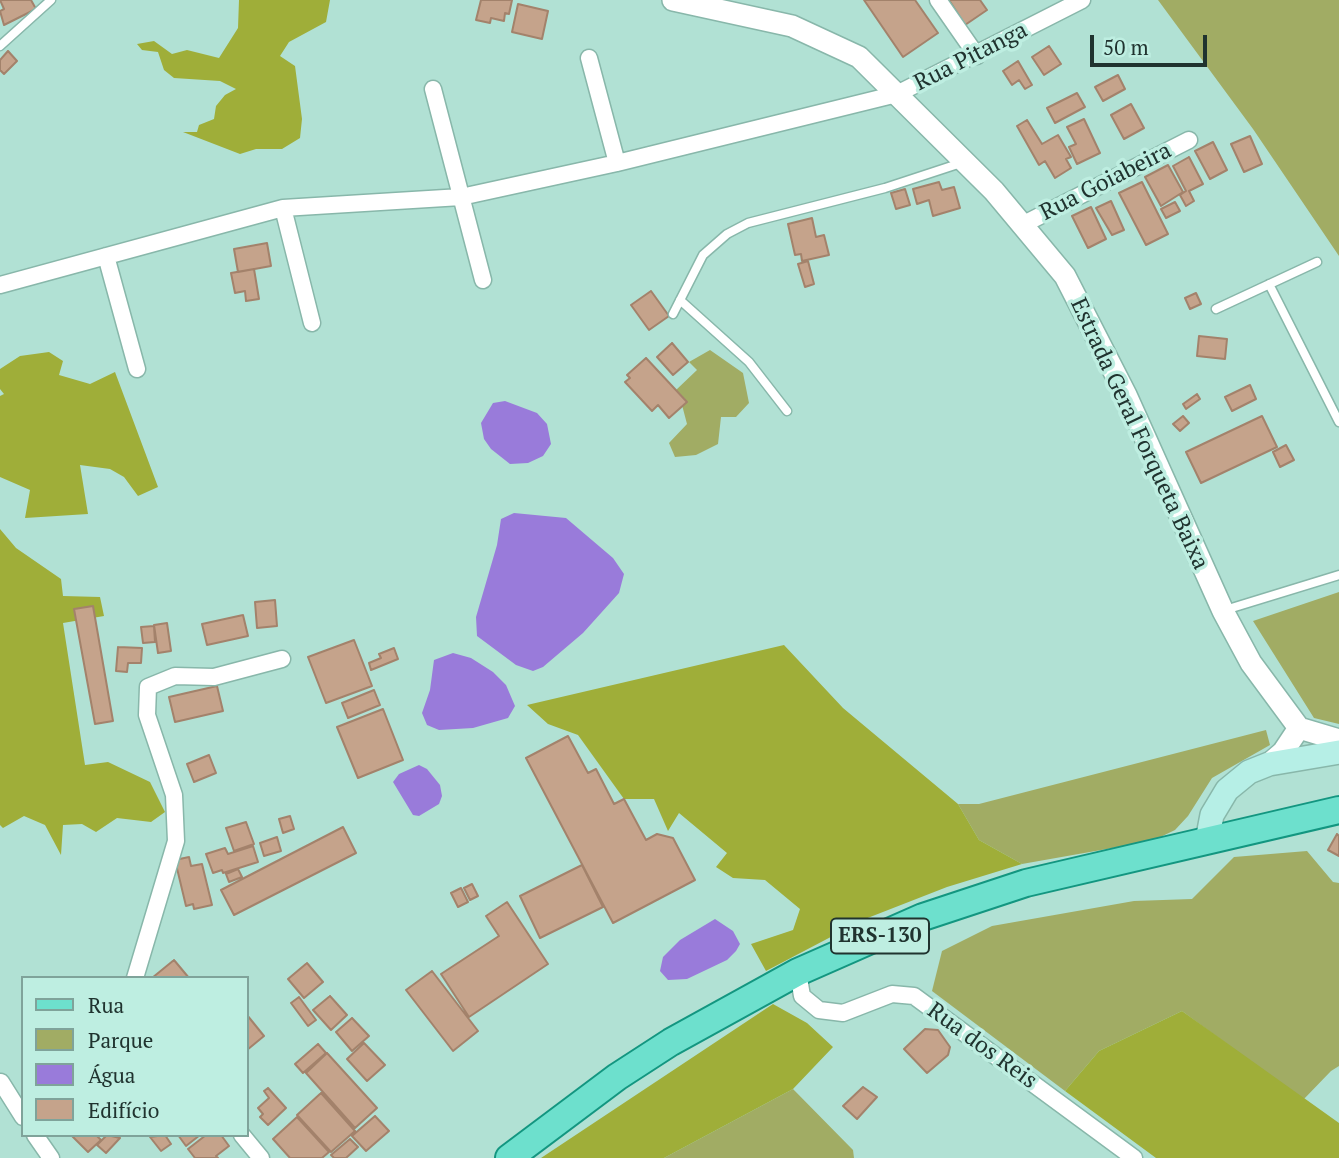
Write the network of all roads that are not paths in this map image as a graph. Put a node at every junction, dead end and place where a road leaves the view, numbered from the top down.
1 (51, 0) edge
2 (673, 0) edge
3 (938, 0) edge
4 (1082, 0) edge
5 (0, 47) edge
6 (977, 56) junction
7 (589, 58) dead end
8 (433, 89) dead end
9 (897, 94) junction
10 (1189, 140) dead end
11 (964, 162) junction
12 (617, 163) junction
13 (461, 197) junction
14 (282, 208) junction
15 (1022, 225) junction
16 (106, 256) junction
17 (1317, 262) dead end
18 (483, 279) dead end
19 (1269, 284) junction
20 (0, 285) edge
21 (680, 300) junction
22 (1216, 309) dead end
23 (673, 314) dead end
24 (312, 323) dead end
25 (137, 369) dead end
26 (787, 411) dead end
27 (1339, 422) edge
28 (1339, 575) edge
29 (1223, 611) junction
30 (282, 659) dead end
31 (1299, 728) junction
32 (1339, 740) edge
33 (1339, 752) edge
34 (1269, 764) junction
35 (1339, 810) edge
36 (1297, 820) junction
37 (1339, 827) edge
38 (1207, 841) junction
39 (798, 972) junction
40 (136, 976) edge
41 (1, 1082) edge
42 (21, 1114) edge
43 (36, 1137) edge
44 (244, 1137) edge
45 (51, 1158) edge
46 (261, 1158) edge
47 (509, 1158) edge
48 (1134, 1158) edge

1 - 5 lane
2 - 9 street, Estrada Geral Forqueta Baixa
3 - 6 street
4 - 6 street, Rua Pitanga
6 - 9 street, Rua Pitanga
7 - 12 street
8 - 13 street
9 - 11 street, Estrada Geral Forqueta Baixa
9 - 12 street, Rua Pitanga
10 - 15 street, Rua Goiabeira
11 - 15 street, Estrada Geral Forqueta Baixa
11 - 21 lane
12 - 13 street, Rua Pitanga
13 - 14 street, Rua Pitanga
13 - 18 street
14 - 16 street, Rua Pitanga
14 - 24 street
15 - 29 street, Estrada Geral Forqueta Baixa
16 - 20 street, Rua Pitanga
16 - 25 street
17 - 19 lane
19 - 22 lane
19 - 27 lane
21 - 23 lane
21 - 26 lane
28 - 29 lane
29 - 31 street, Estrada Geral Forqueta Baixa
30 - 40 street
31 - 32 street
31 - 34 street
33 - 34 main road
34 - 38 main road
35 - 36 main road, ERS-130
36 - 37 main road
36 - 38 main road, ERS-130
38 - 39 main road, ERS-130
39 - 47 main road, ERS-130
39 - 48 street, Rua dos Reis
41 - 42 street
43 - 45 street
44 - 46 street

